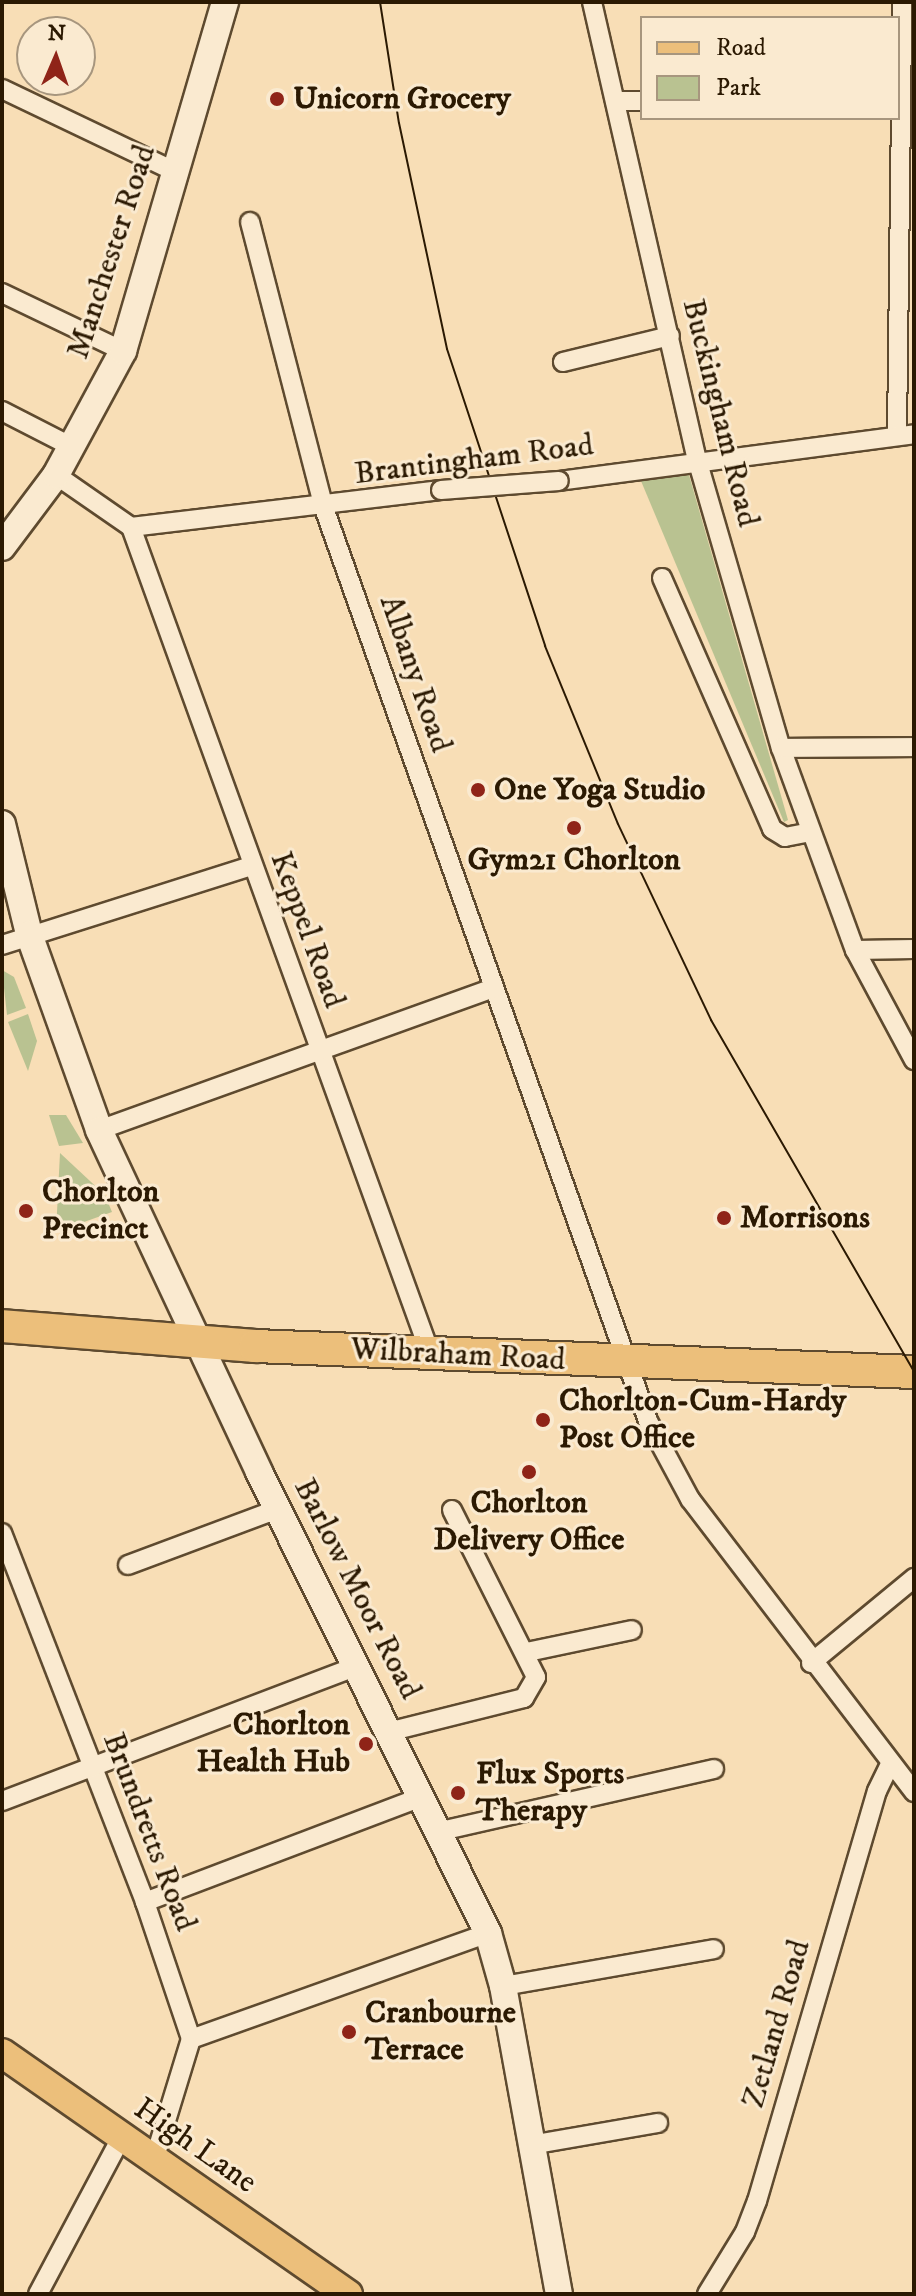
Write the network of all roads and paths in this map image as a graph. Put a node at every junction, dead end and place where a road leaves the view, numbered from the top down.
1 (225, 2) edge
2 (592, 2) edge
3 (902, 2) edge
4 (2, 89) edge
5 (615, 101) junction
6 (640, 101) edge
7 (905, 101) edge
8 (174, 171) junction
9 (250, 222) dead end
10 (2, 293) edge
11 (670, 336) junction
12 (123, 351) junction
13 (563, 362) dead end
14 (2, 411) edge
15 (906, 435) edge
16 (72, 447) junction
17 (698, 463) junction
18 (56, 475) junction
19 (324, 508) junction
20 (131, 527) junction
21 (2, 547) edge
22 (662, 578) dead end
23 (914, 747) edge
24 (781, 748) junction
25 (2, 824) edge
26 (810, 832) junction
27 (251, 866) junction
28 (29, 934) junction
29 (2, 945) edge
30 (914, 949) edge
31 (855, 950) junction
32 (494, 988) junction
33 (318, 1049) junction
34 (914, 1060) edge
35 (99, 1130) junction
36 (2, 1326) edge
37 (197, 1343) junction
38 (430, 1353) junction
39 (630, 1363) junction
40 (914, 1372) edge
41 (278, 1509) junction
42 (452, 1510) dead end
43 (2, 1533) edge
44 (128, 1565) dead end
45 (914, 1578) edge
46 (632, 1630) dead end
47 (527, 1652) junction
48 (811, 1663) junction
49 (358, 1666) junction
50 (392, 1731) junction
51 (890, 1764) junction
52 (94, 1767) junction
53 (714, 1769) dead end
54 (914, 1792) edge
55 (424, 1796) junction
56 (2, 1801) edge
57 (441, 1831) junction
58 (145, 1902) junction
59 (488, 1933) junction
60 (714, 1949) dead end
61 (503, 1986) junction
62 (191, 2039) junction
63 (2, 2053) edge
64 (658, 2123) dead end
65 (122, 2136) junction
66 (530, 2145) junction
67 (155, 2157) junction
68 (38, 2294) edge
69 (348, 2294) edge
70 (559, 2294) edge
71 (707, 2294) edge

1 - 8 main road, Manchester Road
2 - 5 street, Buckingham Road
3 - 7 street
4 - 8 street
5 - 6 street
5 - 11 street, Buckingham Road
7 - 15 street
8 - 12 main road, Manchester Road
9 - 19 street, Albany Road
10 - 12 street
11 - 13 street
11 - 17 street, Buckingham Road
12 - 16 main road, Manchester Road
14 - 16 street
15 - 17 street, Brantingham Road
16 - 18 main road, Manchester Road
17 - 19 street, Brantingham Road, bridge
17 - 24 street, Buckingham Road
18 - 20 street
18 - 21 main road, Manchester Road
19 - 20 street, Brantingham Road
19 - 32 street, Albany Road
20 - 27 street, Keppel Road
22 - 26 street
23 - 24 street
24 - 26 street, Buckingham Road
25 - 28 main road
26 - 31 street, Buckingham Road
27 - 28 street
27 - 33 street, Keppel Road
28 - 29 street
28 - 35 main road, Barlow Moor Road
30 - 31 street
31 - 34 street, Buckingham Road
32 - 33 street
32 - 39 street, Albany Road
33 - 35 street
33 - 38 street, Keppel Road
35 - 37 main road, Barlow Moor Road
36 - 37 highway, Wilbraham Road
37 - 38 highway, Wilbraham Road
37 - 41 main road, Barlow Moor Road
38 - 39 highway, Wilbraham Road
39 - 40 highway, Wilbraham Road
39 - 48 street, Albany Road
41 - 44 street
41 - 49 main road, Barlow Moor Road
42 - 47 street
43 - 52 street, Brundretts Road
45 - 48 street
46 - 47 street
47 - 50 street
48 - 51 street, Albany Road
49 - 50 main road, Barlow Moor Road
49 - 52 street
50 - 55 main road, Barlow Moor Road
51 - 54 street, Albany Road
51 - 71 street, Zetland Road
52 - 56 street
52 - 58 street, Brundretts Road
53 - 57 street
55 - 57 main road, Barlow Moor Road
55 - 58 street
57 - 59 main road, Barlow Moor Road
58 - 62 street, Brundretts Road
59 - 61 main road, Barlow Moor Road
59 - 62 street
60 - 61 street
61 - 66 main road, Barlow Moor Road
62 - 67 street
63 - 65 main road, High Lane
64 - 66 street
65 - 67 main road, High Lane
65 - 68 street
66 - 70 main road, Barlow Moor Road
67 - 69 main road, High Lane

